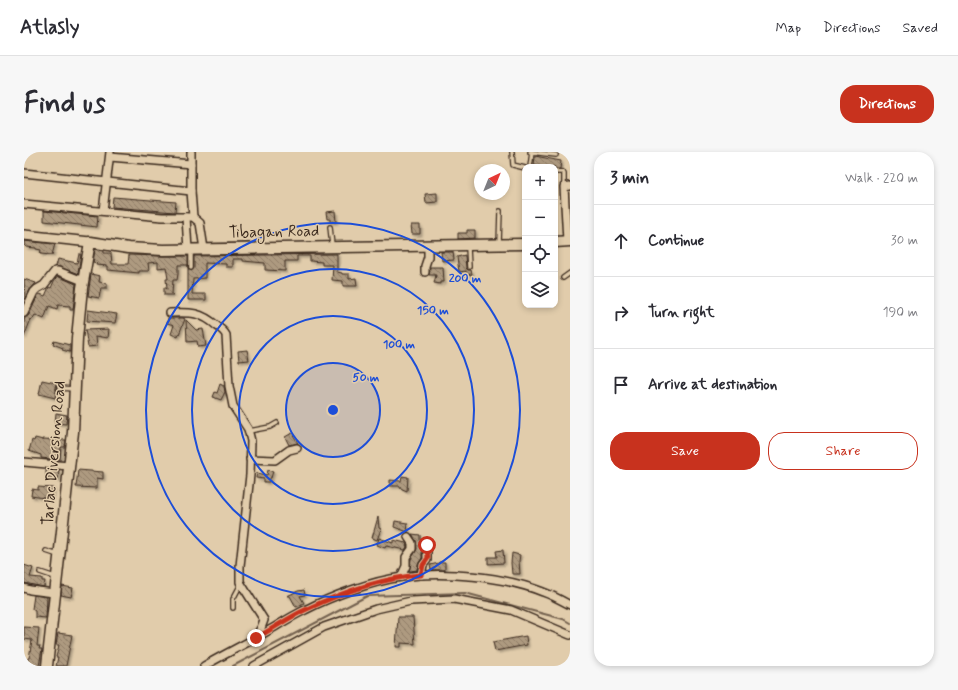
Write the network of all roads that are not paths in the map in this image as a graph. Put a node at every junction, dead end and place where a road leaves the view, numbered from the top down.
1 (191, 152) edge
2 (512, 152) edge
3 (531, 152) edge
4 (110, 154) edge
5 (556, 154) dead end
6 (191, 164) junction
7 (530, 164) edge
8 (522, 167) edge
9 (558, 172) edge
10 (24, 173) edge
11 (106, 183) junction
12 (567, 187) edge
13 (191, 191) junction
14 (24, 204) edge
15 (103, 211) junction
16 (500, 211) dead end
17 (190, 217) junction
18 (330, 227) dead end
19 (24, 235) edge
20 (202, 238) junction
21 (568, 241) edge
22 (90, 242) junction
23 (558, 242) edge
24 (522, 244) edge
25 (468, 245) junction
26 (499, 245) junction
27 (189, 246) junction
28 (332, 246) junction
29 (428, 246) junction
30 (204, 249) junction
31 (469, 266) dead end
32 (191, 268) dead end
33 (425, 272) dead end
34 (570, 273) edge
35 (562, 278) dead end
36 (83, 281) junction
37 (24, 312) edge
38 (170, 313) dead end
39 (59, 388) dead end
40 (74, 389) junction
41 (277, 423) dead end
42 (249, 431) junction
43 (297, 448) dead end
44 (250, 459) junction
45 (24, 462) edge
46 (69, 466) junction
47 (408, 537) dead end
48 (427, 545) dead end
49 (46, 551) dead end
50 (59, 555) junction
51 (40, 572) dead end
52 (421, 575) junction
53 (401, 577) junction
54 (56, 578) junction
55 (241, 584) junction
56 (24, 588) edge
57 (54, 593) junction
58 (570, 605) edge
59 (233, 608) dead end
60 (570, 635) edge
61 (256, 638) junction
62 (47, 666) edge
63 (204, 666) edge
64 (254, 666) edge

1 - 6 street
2 - 8 lane
3 - 5 lane
3 - 7 lane
4 - 6 street
4 - 11 street
6 - 13 street
9 - 12 lane
10 - 11 street
11 - 13 street
11 - 15 street
12 - 21 street
13 - 17 street
14 - 15 street
15 - 17 street
16 - 26 lane
17 - 20 street
17 - 27 street
18 - 28 lane
19 - 22 street, Tibagan Road
20 - 27 street
20 - 30 street
21 - 23 main road
22 - 27 main road, Tibagan Road
22 - 36 main road, Tarlac Diversion Road
24 - 26 main road, Tibagan Road
25 - 26 main road, Tibagan Road
25 - 29 main road, Tibagan Road
25 - 31 lane
27 - 30 main road, Tibagan Road
27 - 32 lane
28 - 29 main road, Tibagan Road
28 - 30 main road, Tibagan Road
29 - 33 street
34 - 35 lane
36 - 37 street
36 - 40 main road, Tarlac Diversion Road
38 - 42 street
39 - 40 lane
40 - 46 main road, Tarlac Diversion Road
41 - 42 lane
42 - 44 street
43 - 44 street
44 - 55 street
45 - 46 street
46 - 50 main road, Tarlac Diversion Road
47 - 53 street
48 - 52 street
49 - 50 lane
50 - 54 main road, Tarlac Diversion Road
51 - 54 lane
52 - 53 street
52 - 58 street
53 - 61 street
54 - 57 main road, Tarlac Diversion Road
55 - 59 lane
55 - 61 street
56 - 57 street
57 - 62 main road, Tarlac Diversion Road
60 - 64 street
61 - 63 street

